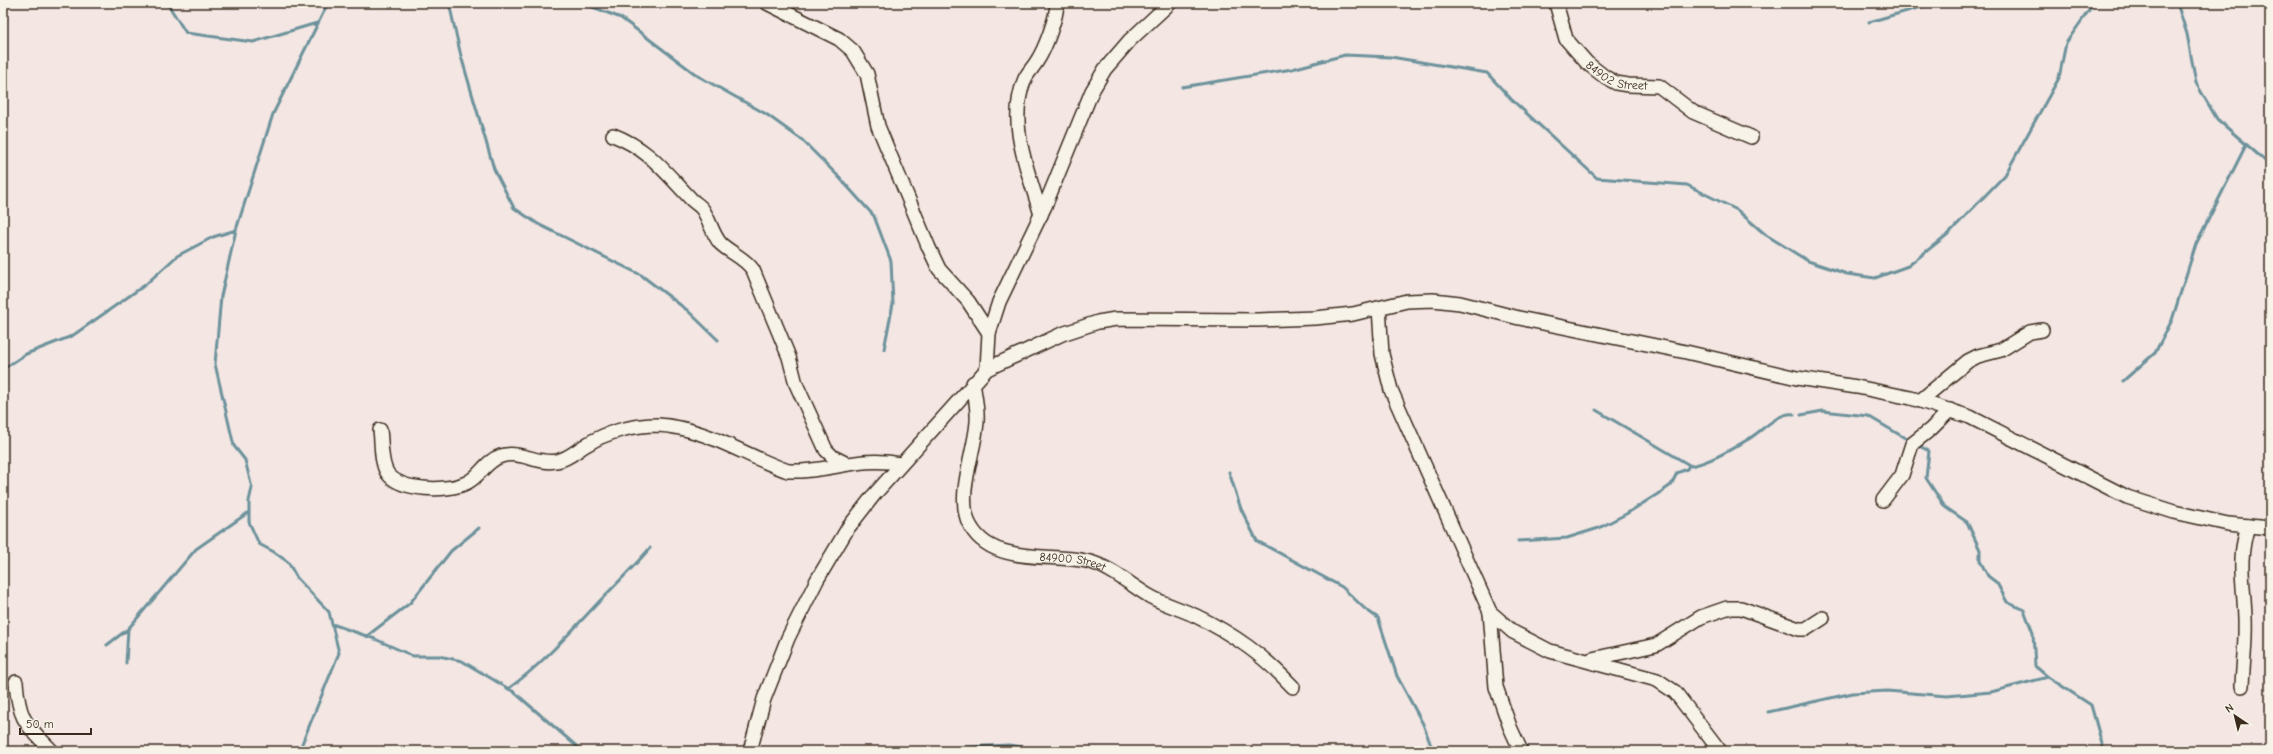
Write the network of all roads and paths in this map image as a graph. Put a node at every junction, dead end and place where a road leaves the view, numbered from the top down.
1 (767, 3) edge
2 (1057, 3) edge
3 (1170, 3) edge
4 (1556, 3) edge
5 (613, 135) dead end
6 (1750, 137) dead end
7 (1041, 216) junction
8 (1379, 308) junction
9 (2042, 330) dead end
10 (989, 333) junction
11 (987, 369) junction
12 (973, 383) junction
13 (1920, 401) junction
14 (1950, 410) junction
15 (380, 430) dead end
16 (845, 463) junction
17 (901, 464) junction
18 (1883, 500) dead end
19 (2248, 526) junction
20 (2270, 528) edge
21 (1490, 612) junction
22 (1823, 618) dead end
23 (1586, 660) junction
24 (16, 682) dead end
25 (2242, 686) dead end
26 (1293, 687) dead end
27 (52, 751) edge
28 (750, 751) edge
29 (1521, 751) edge
30 (1720, 751) edge

1 - 10 street
2 - 7 street
3 - 7 street
4 - 6 street, 84902 Street
5 - 16 street
7 - 10 street
8 - 11 street
8 - 13 street
8 - 21 street
9 - 13 street
10 - 11 street
11 - 12 street
12 - 17 street
12 - 26 street, 84900 Street
13 - 14 street
14 - 18 street
14 - 19 street
15 - 16 street
16 - 17 street
17 - 28 street
19 - 20 street
19 - 25 street
21 - 23 street
21 - 29 street
22 - 23 street
23 - 30 street
24 - 27 street

